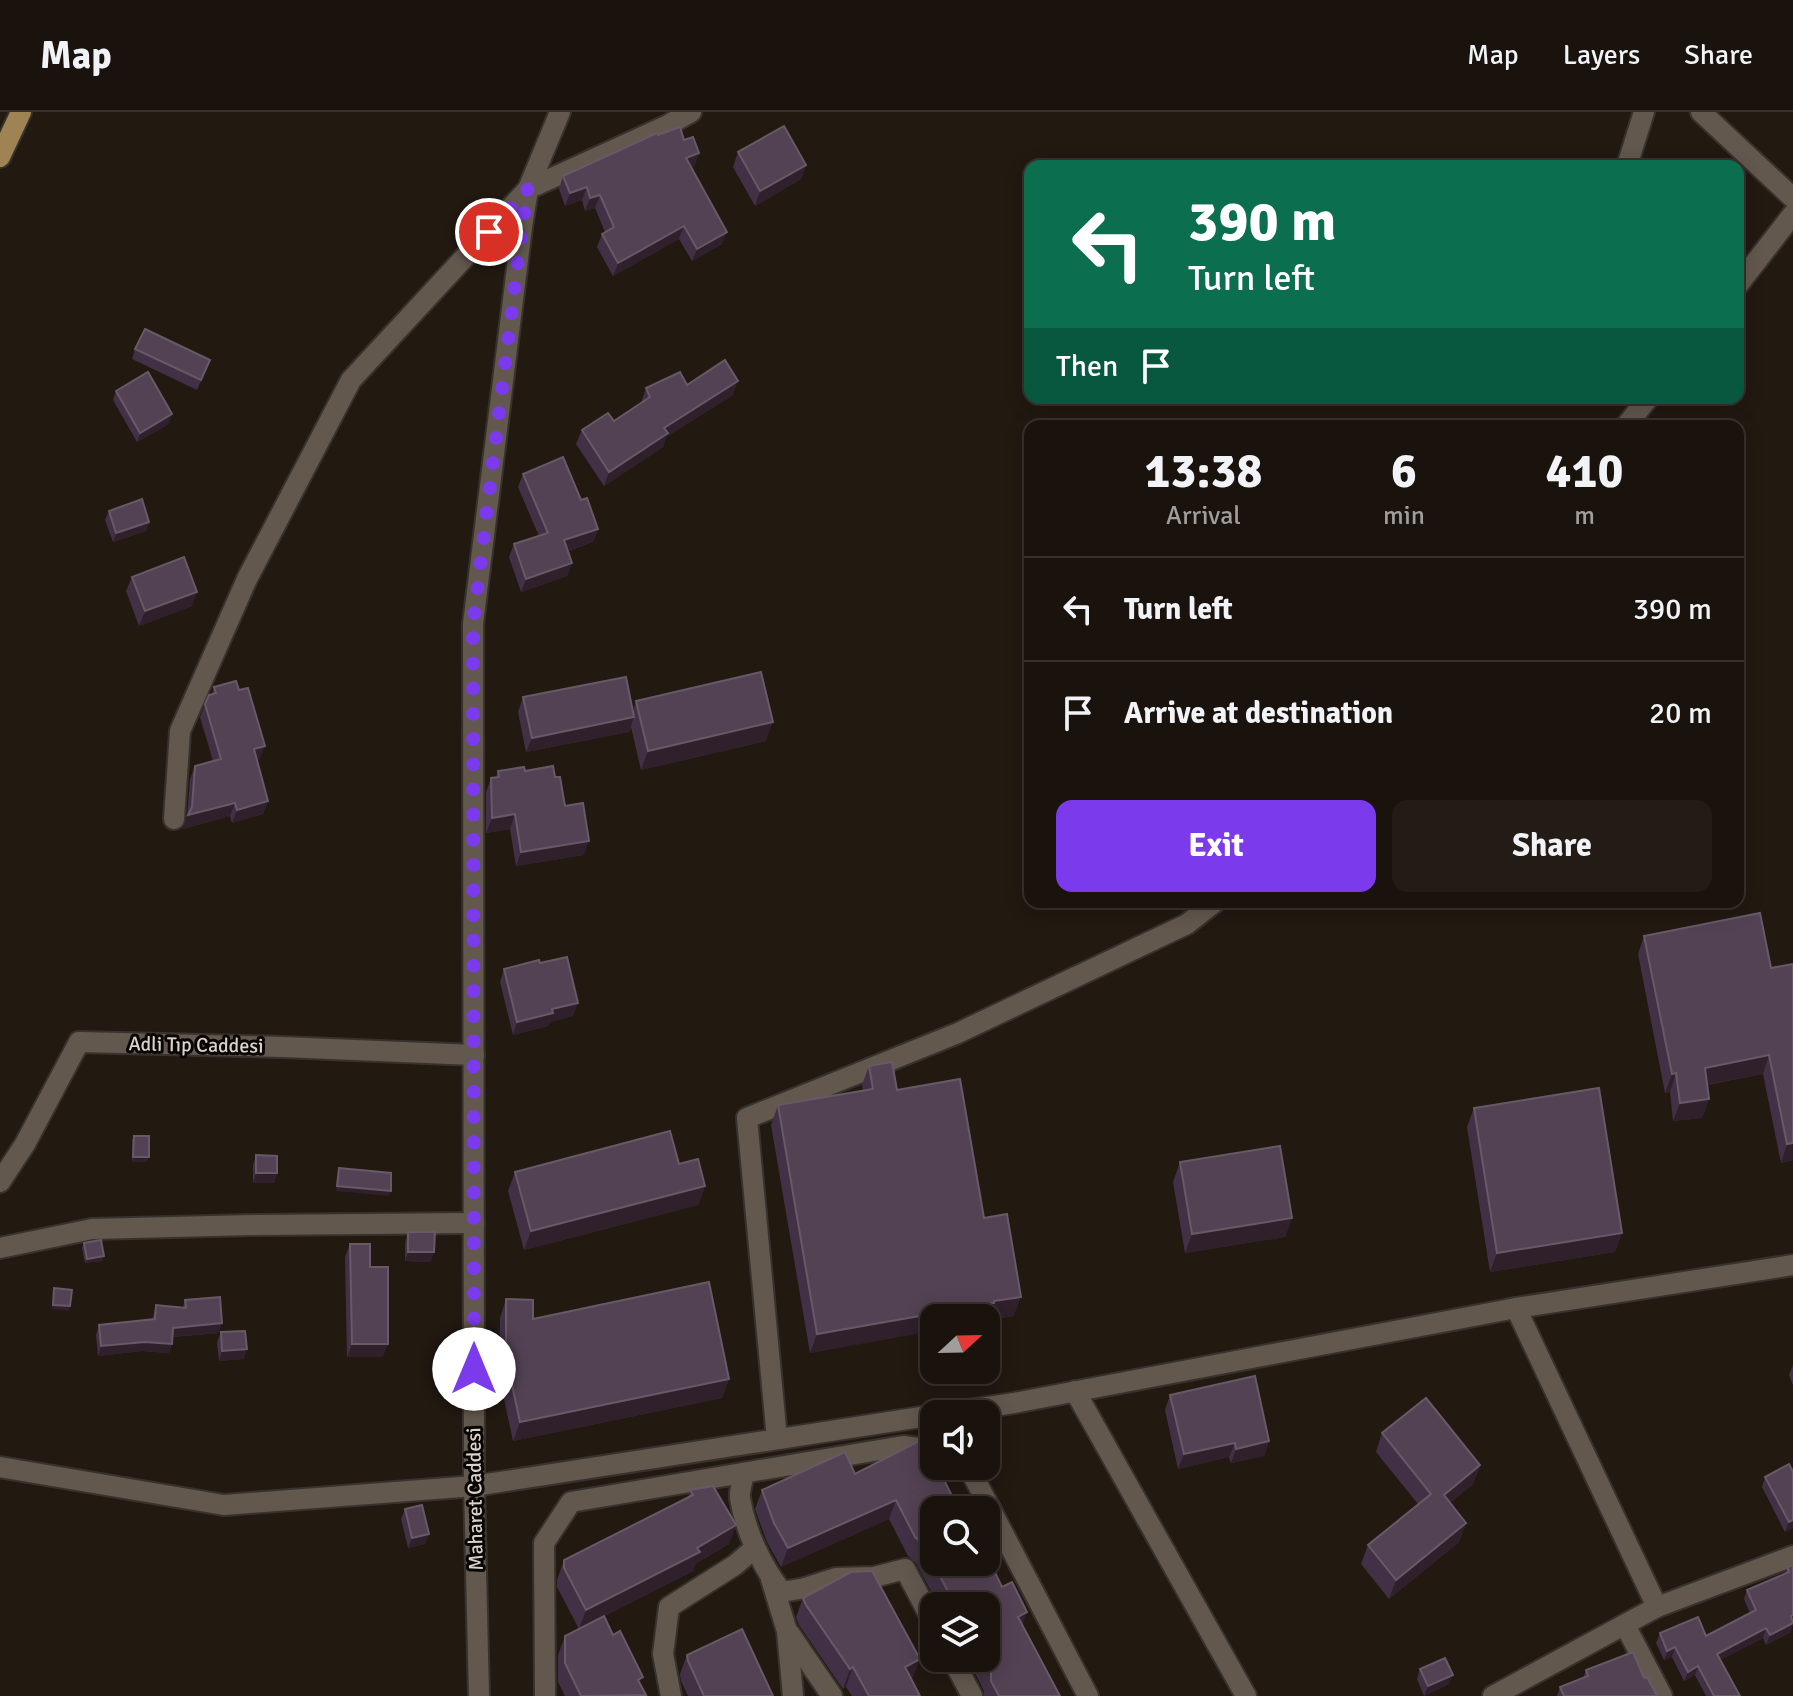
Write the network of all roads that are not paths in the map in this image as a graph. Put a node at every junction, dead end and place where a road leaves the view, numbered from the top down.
1 (21, 112) edge
2 (560, 112) edge
3 (691, 112) edge
4 (1644, 112) edge
5 (1701, 112) edge
6 (0, 157) edge
7 (1629, 160) edge
8 (528, 189) junction
9 (1793, 198) edge
10 (1793, 214) edge
11 (1744, 277) edge
12 (1643, 404) edge
13 (1631, 420) edge
14 (174, 819) dead end
15 (1207, 908) edge
16 (474, 1055) junction
17 (0, 1182) edge
18 (474, 1223) junction
19 (0, 1248) edge
20 (1793, 1265) edge
21 (1516, 1308) junction
22 (1075, 1391) junction
23 (1000, 1405) edge
24 (920, 1417) edge
25 (777, 1439) junction
26 (920, 1448) edge
27 (0, 1467) edge
28 (744, 1473) junction
29 (975, 1480) edge
30 (474, 1486) junction
31 (755, 1548) junction
32 (1793, 1556) edge
33 (771, 1577) junction
34 (920, 1597) edge
35 (1657, 1607) junction
36 (1625, 1625) junction
37 (787, 1631) junction
38 (959, 1672) edge
39 (479, 1696) edge
40 (545, 1696) edge
41 (671, 1696) edge
42 (793, 1696) edge
43 (832, 1696) edge
44 (972, 1696) edge
45 (1088, 1696) edge
46 (1246, 1696) edge
47 (1493, 1696) edge
48 (1662, 1696) edge

1 - 6 main road
2 - 8 street, Maharet Caddesi
3 - 8 street
4 - 7 street
5 - 9 street
8 - 14 street
8 - 16 street, Maharet Caddesi
10 - 11 street
12 - 13 street
15 - 25 street
16 - 17 street, Adli Tıp Caddesi
16 - 18 street, Maharet Caddesi
18 - 19 street
18 - 30 street, Maharet Caddesi
20 - 21 street
21 - 22 street
21 - 35 street
22 - 23 street
22 - 46 street
24 - 25 street
25 - 30 street
26 - 28 street
27 - 30 street
28 - 31 street
28 - 40 street
29 - 45 street
30 - 39 street, Maharet Caddesi
31 - 33 street
31 - 41 street
32 - 35 street
33 - 34 street
33 - 37 street
35 - 36 street
36 - 47 street
36 - 48 street
37 - 42 street
37 - 43 street
38 - 44 street

